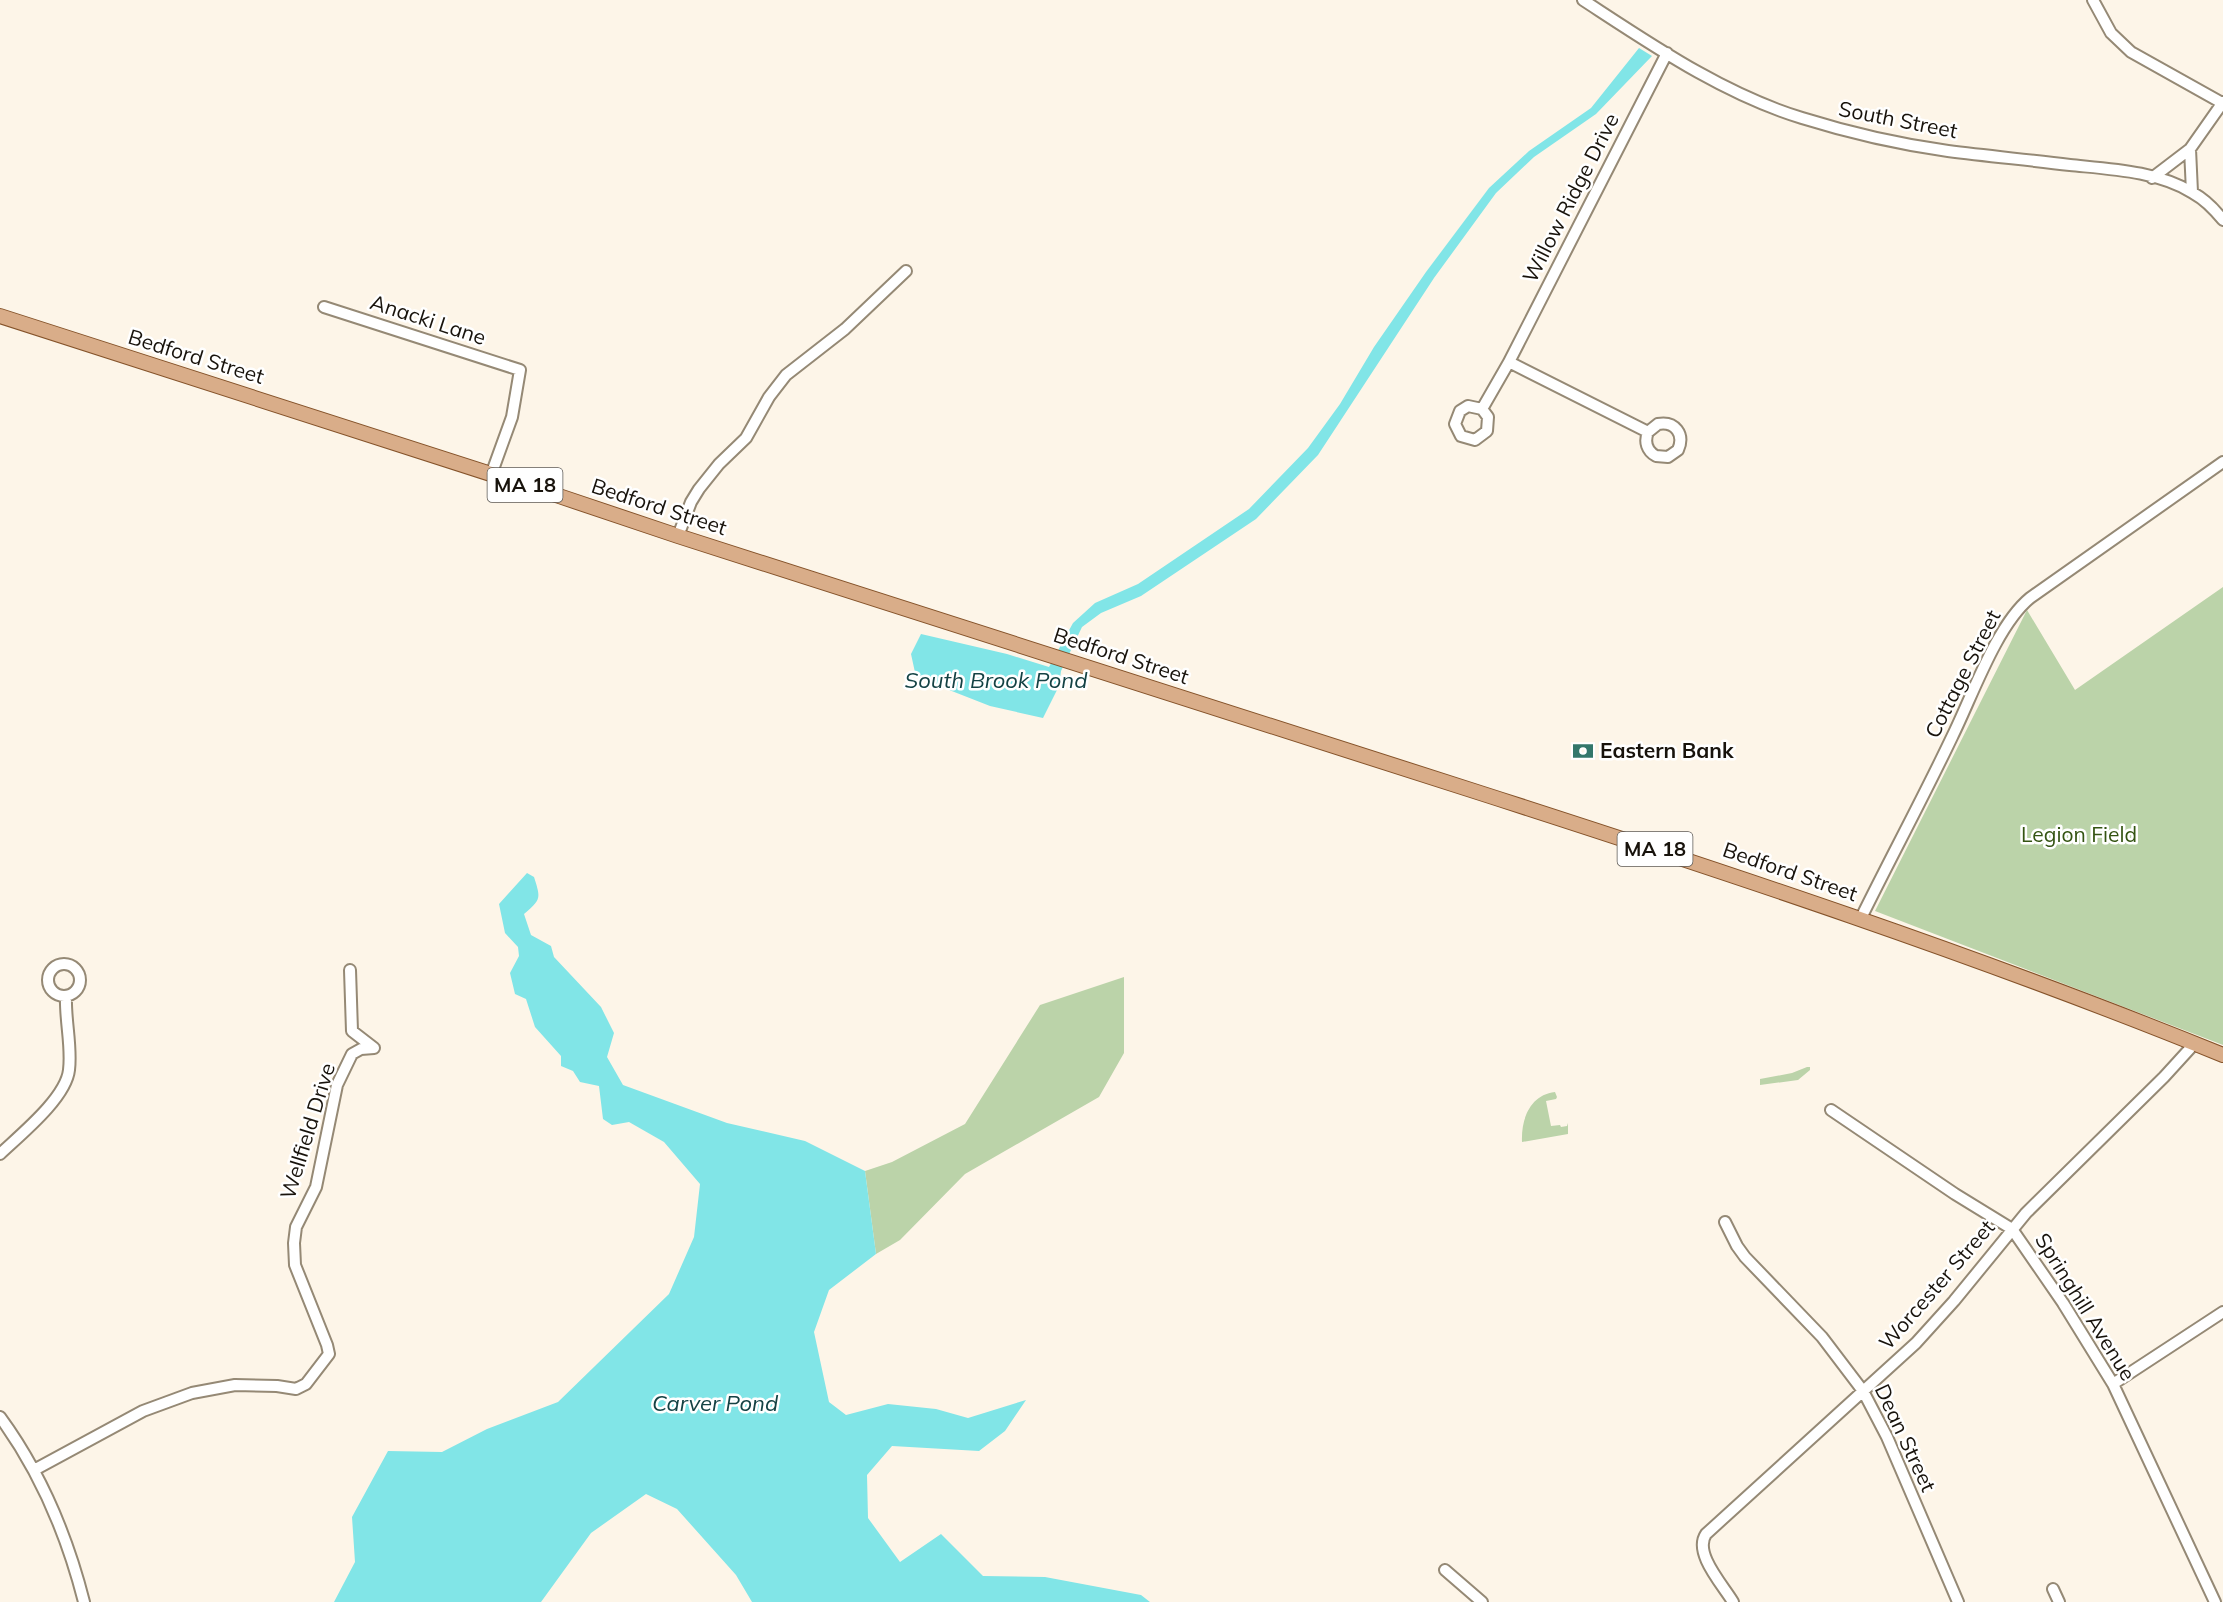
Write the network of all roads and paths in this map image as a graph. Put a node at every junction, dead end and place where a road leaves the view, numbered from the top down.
1 (1583, 0) edge
2 (2093, 0) edge
3 (1667, 53) junction
4 (2222, 103) edge
5 (2190, 149) junction
6 (2152, 178) junction
7 (2192, 192) junction
8 (2223, 220) edge
9 (906, 271) dead end
10 (324, 307) dead end
11 (0, 316) edge
12 (1509, 362) junction
13 (1482, 409) dead end
14 (1648, 432) dead end
15 (2223, 462) edge
16 (491, 475) junction
17 (678, 536) junction
18 (1861, 918) junction
19 (350, 970) dead end
20 (66, 996) dead end
21 (2194, 1043) junction
22 (2223, 1055) edge
23 (1832, 1110) dead end
24 (0, 1154) edge
25 (1725, 1222) dead end
26 (2012, 1229) junction
27 (2223, 1312) edge
28 (2113, 1384) junction
29 (1863, 1391) junction
30 (1, 1420) edge
31 (34, 1470) junction
32 (1445, 1570) dead end
33 (2053, 1589) dead end
34 (84, 1602) edge
35 (1482, 1602) edge
36 (1733, 1602) edge
37 (1958, 1602) edge
38 (2059, 1602) edge
39 (2215, 1602) edge

1 - 3 street, South Street
2 - 4 street
3 - 6 street, South Street
3 - 12 street, Willow Ridge Drive
4 - 5 street
5 - 6 street
5 - 7 street
6 - 7 street, South Street
7 - 8 street, South Street
9 - 17 street
10 - 16 street, Anacki Lane
11 - 16 main road, Bedford Street / MA 18
12 - 13 street, Willow Ridge Drive
12 - 14 street
15 - 18 street, Cottage Street
16 - 17 main road, Bedford Street / MA 18
17 - 18 main road, Bedford Street / MA 18
18 - 21 main road, Bedford Street / MA 18
19 - 31 street, Wellfield Drive
20 - 24 street
21 - 22 main road, Bedford Street / MA 18
21 - 26 street, Worcester Street
23 - 26 street, Springhill Avenue
25 - 29 street, Dean Street
26 - 28 street, Springhill Avenue
26 - 29 street, Worcester Street
27 - 28 street
28 - 39 street, Springhill Avenue
29 - 36 street, Worcester Street
29 - 37 street, Dean Street
30 - 31 street
31 - 34 street
32 - 35 street
33 - 38 street

